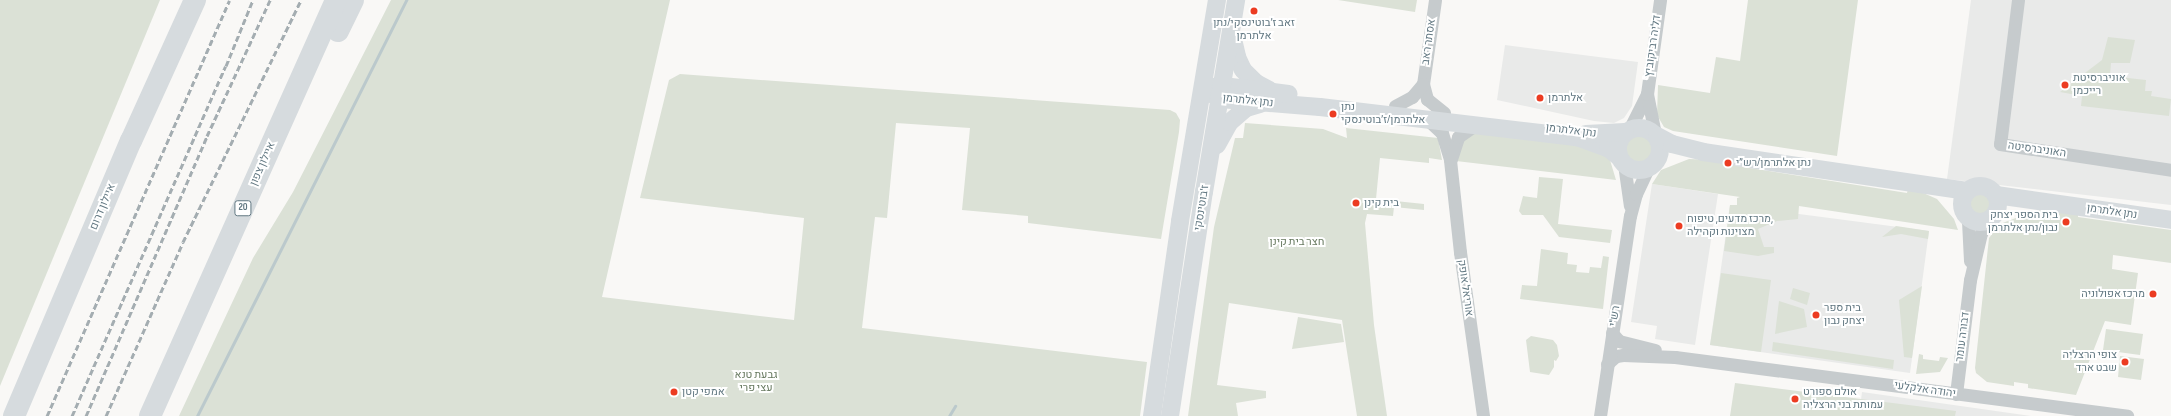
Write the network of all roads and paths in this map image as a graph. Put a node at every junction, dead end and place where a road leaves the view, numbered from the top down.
1 (187, 0) edge
2 (195, 0) edge
3 (336, 0) edge
4 (353, 0) edge
5 (1217, 0) edge
6 (1236, 0) edge
7 (1435, 0) edge
8 (1660, 0) edge
9 (2018, 0) edge
10 (1232, 27) junction
11 (1423, 84) junction
12 (1203, 88) junction
13 (1221, 93) junction
14 (1647, 94) junction
15 (1270, 98) junction
16 (1395, 106) junction
17 (1444, 113) junction
18 (1427, 119) junction
19 (1475, 125) junction
20 (1627, 131) junction
21 (1656, 135) junction
22 (131, 141) junction
23 (1702, 152) junction
24 (1450, 160) junction
25 (1622, 160) junction
26 (1209, 162) junction
27 (1652, 165) junction
28 (2171, 170) edge
29 (1996, 195) junction
30 (1964, 204) junction
31 (2053, 204) junction
32 (1630, 216) junction
33 (1991, 218) junction
34 (2171, 220) edge
35 (1970, 280) junction
36 (1612, 333) junction
37 (186, 335) junction
38 (1675, 357) junction
39 (1607, 364) junction
40 (1956, 394) junction
41 (14, 416) edge
42 (150, 416) edge
43 (1152, 416) edge
44 (1170, 416) edge
45 (1483, 416) edge
46 (1600, 416) edge
47 (2127, 416) edge

1 - 22 highway
2 - 22 highway, איילון דרום
3 - 37 highway, איילון צפון / 20
4 - 37 highway
5 - 12 street, ז'בוטינסקי
6 - 10 street, ז'בוטינסקי
7 - 11 street, אסתר ראב
8 - 14 street, 'דליה רביקוביץ
9 - 28 street, האוניברסיטה
10 - 13 street, ז'בוטינסקי
10 - 15 street
11 - 16 street
11 - 17 street, אסתר ראב
12 - 13 street, נתן אלתרמן
12 - 43 street, ז'בוטינסקי
13 - 15 street, נתן אלתרמן
13 - 26 street, ז'בוטינסקי
14 - 20 street, 'דליה רביקוביץ
14 - 21 street, 'דליה רביקוביץ
15 - 16 street, נתן אלתרמן
15 - 18 street, נתן אלתרמן
15 - 26 street
16 - 17 street, נתן אלתרמן
17 - 20 street, נתן אלתרמן
18 - 19 street, נתן אלתרמן
18 - 24 street, אוריאל אופק
19 - 24 street, אוריאל אופק
19 - 25 street, נתן אלתרמן
20 - 21 street
20 - 25 street
21 - 23 street
21 - 27 street
22 - 41 highway, איילון דרום
23 - 27 street
23 - 30 street
24 - 45 street, אוריאל אופק
25 - 27 street
25 - 32 street, רש"י
26 - 44 street, ז'בוטינסקי
27 - 32 street, רש"י
29 - 30 street
29 - 31 street, נתן אלתרמן
29 - 33 street
30 - 33 street
30 - 35 street, דבורה עומר
31 - 33 street, נתן אלתרמן
31 - 34 street, נתן אלתרמן
32 - 36 street, רש"י
33 - 35 street, דבורה עומר
35 - 40 street, דבורה עומר
36 - 38 street, יהודה אלקלעי
36 - 39 street, רש"י
37 - 42 highway, איילון צפון / 20
38 - 39 street, יהודה אלקלעי
38 - 40 street, יהודה אלקלעי
39 - 46 street, רש"י
40 - 47 street, יהודה אלקלעי

